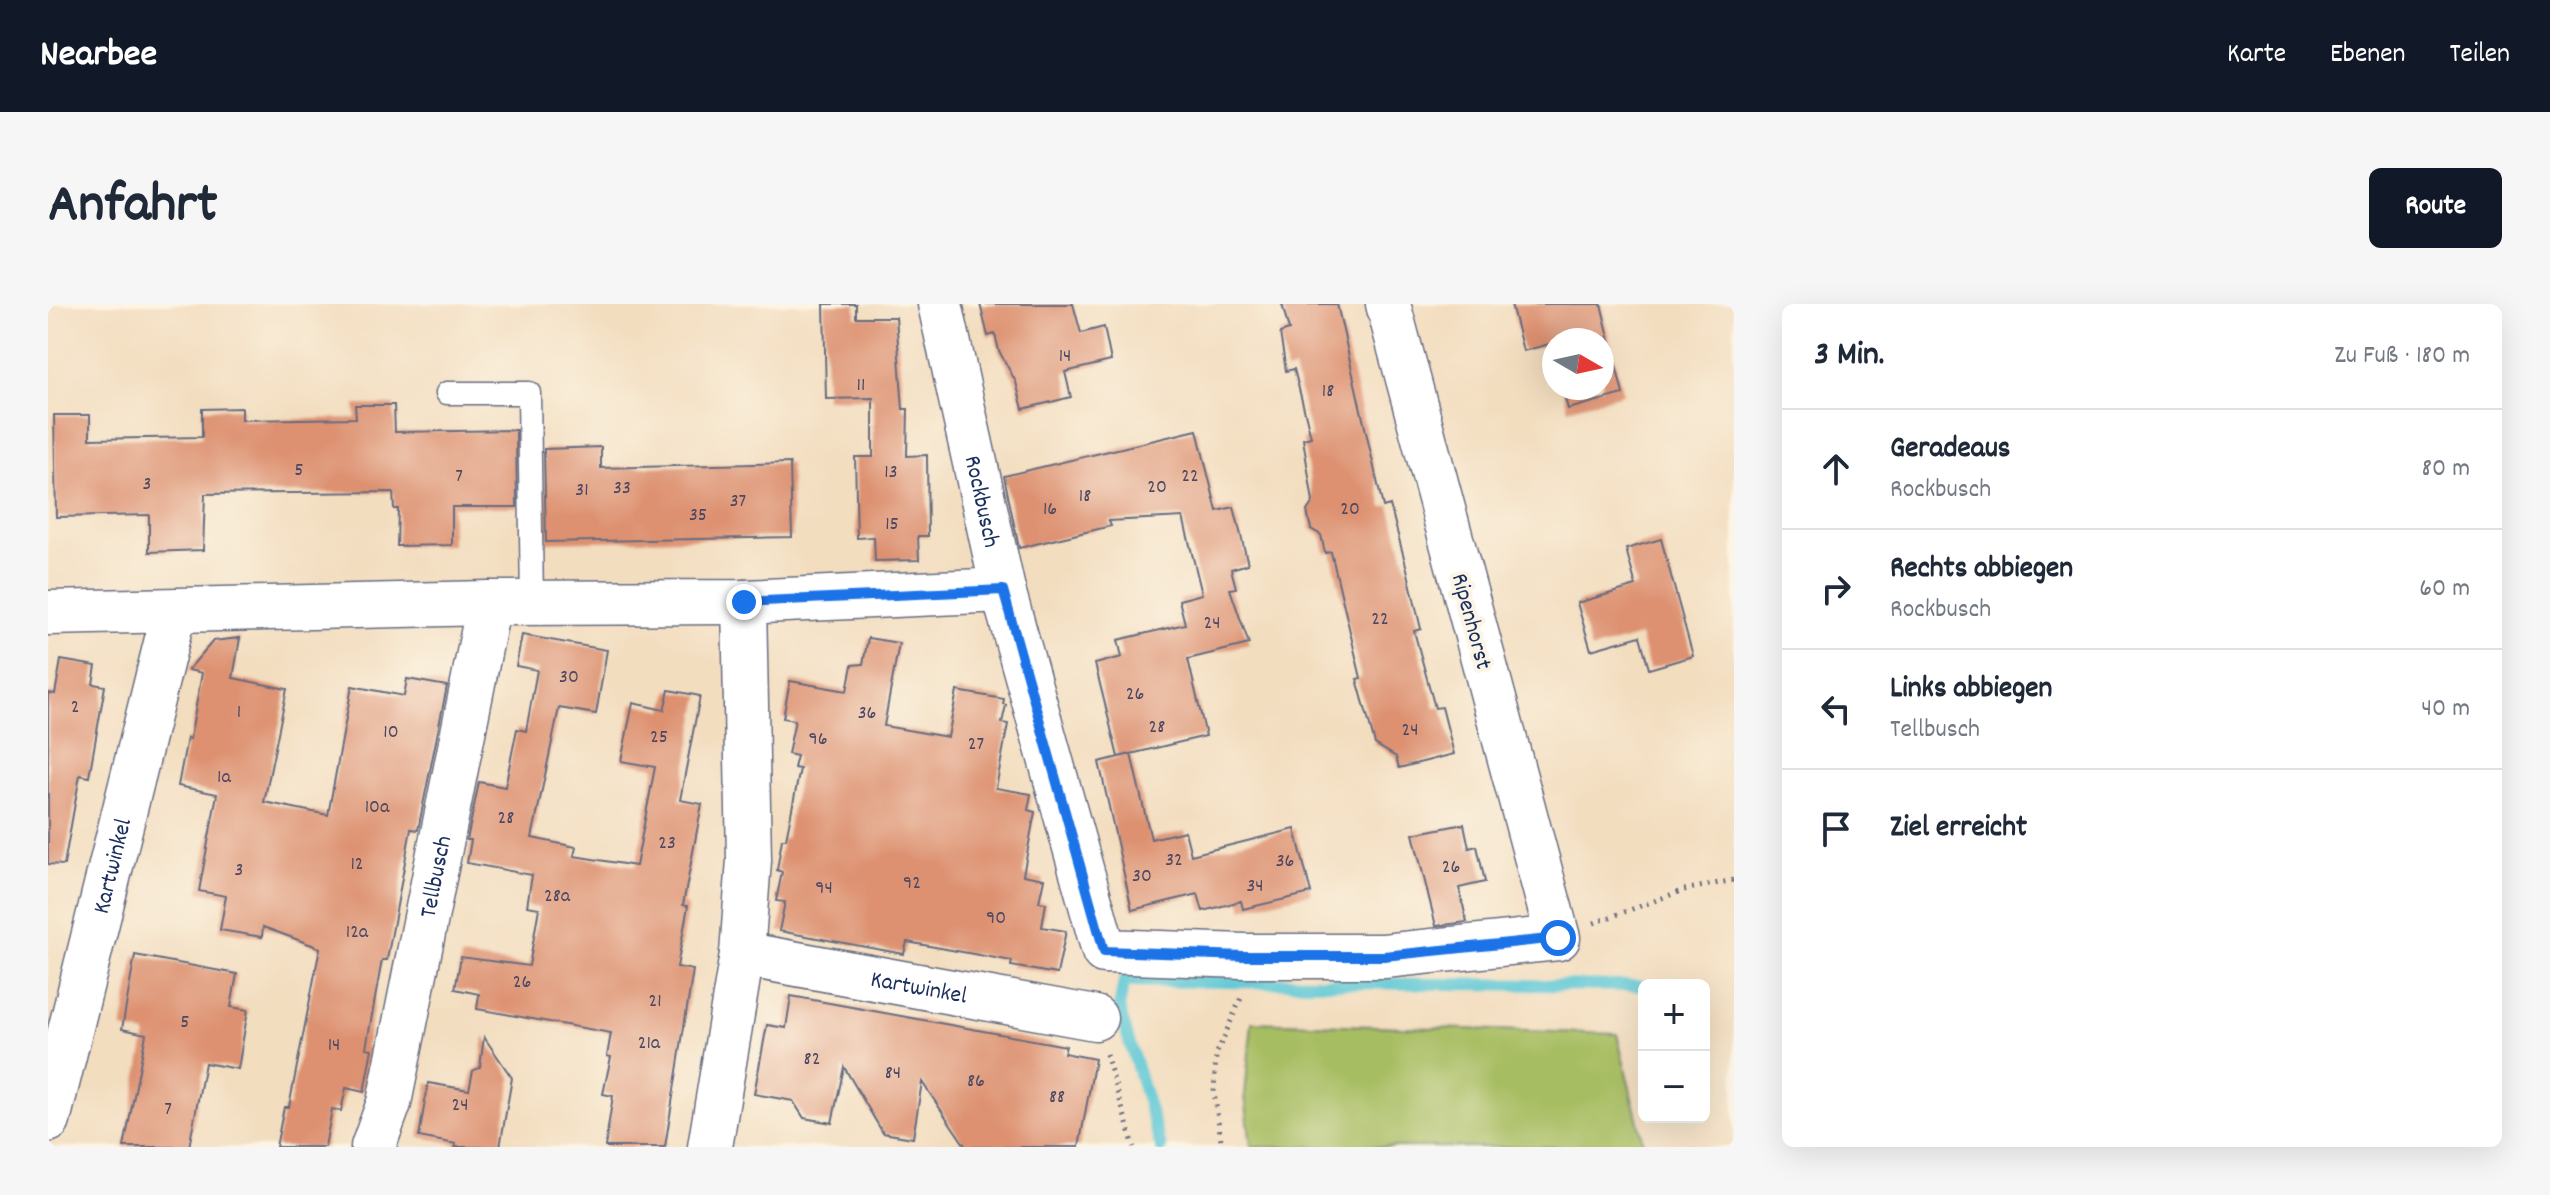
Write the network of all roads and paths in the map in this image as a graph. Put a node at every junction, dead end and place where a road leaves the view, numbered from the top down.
1 (940, 304) edge
2 (1388, 304) edge
3 (447, 393) dead end
4 (1003, 590) junction
5 (744, 602) junction
6 (489, 603) junction
7 (532, 603) junction
8 (174, 611) junction
9 (48, 613) edge
10 (1734, 880) edge
11 (1558, 938) junction
12 (742, 954) junction
13 (1244, 991) dead end
14 (1095, 1018) joint
15 (48, 1120) edge
16 (373, 1147) edge
17 (710, 1147) edge
18 (1134, 1147) edge
19 (1222, 1147) edge

1 - 4 street, Rockbusch
2 - 11 street, Ripenhorst
3 - 7 lane
4 - 5 street
4 - 11 street, Rockbusch
5 - 7 street
5 - 12 street
6 - 7 street
6 - 8 street
6 - 16 street, Tellbusch
8 - 9 street
8 - 15 street, Kartwinkel
10 - 11 path
12 - 14 street, Kartwinkel
12 - 17 street
13 - 19 path
14 - 18 path

